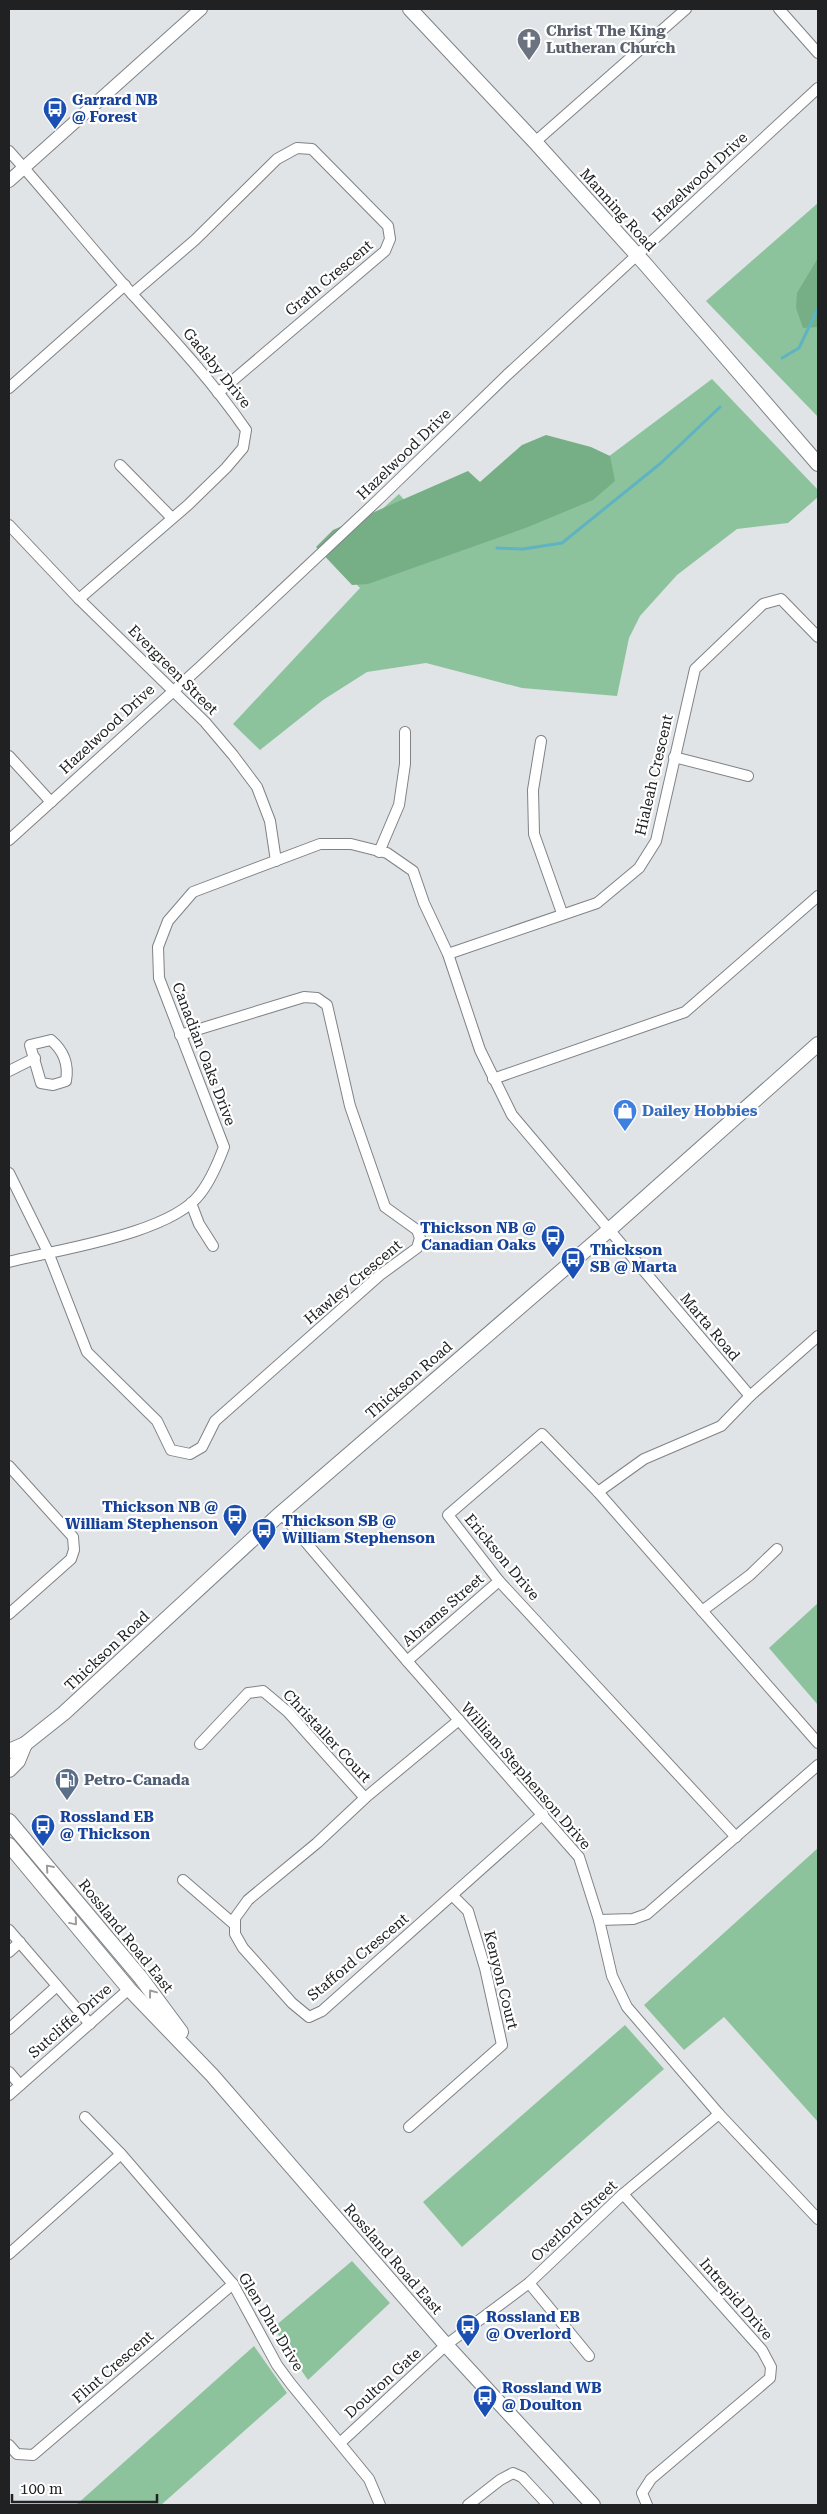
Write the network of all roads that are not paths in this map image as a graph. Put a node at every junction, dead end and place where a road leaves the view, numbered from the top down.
1 (201, 9) edge
2 (410, 9) edge
3 (686, 9) edge
4 (780, 9) edge
5 (818, 53) edge
6 (818, 88) edge
7 (535, 142) junction
8 (9, 151) edge
9 (24, 168) junction
10 (9, 181) edge
11 (638, 255) junction
12 (125, 285) junction
13 (132, 294) junction
14 (9, 388) edge
15 (218, 393) junction
16 (797, 438) junction
17 (818, 450) edge
18 (818, 464) edge
19 (120, 465) dead end
20 (172, 518) junction
21 (9, 525) edge
22 (78, 598) junction
23 (818, 637) edge
24 (172, 689) junction
25 (404, 732) dead end
26 (541, 741) dead end
27 (9, 756) edge
28 (674, 757) junction
29 (748, 776) dead end
30 (51, 802) junction
31 (9, 840) edge
32 (379, 852) junction
33 (276, 861) junction
34 (818, 896) edge
35 (562, 913) junction
36 (448, 954) junction
37 (180, 1035) junction
38 (818, 1044) edge
39 (35, 1058) junction
40 (9, 1071) edge
41 (493, 1079) junction
42 (9, 1173) edge
43 (191, 1203) junction
44 (609, 1230) junction
45 (213, 1246) dead end
46 (48, 1252) junction
47 (9, 1262) edge
48 (818, 1336) edge
49 (750, 1396) junction
50 (9, 1466) edge
51 (598, 1492) junction
52 (281, 1513) junction
53 (777, 1549) dead end
54 (499, 1581) junction
55 (702, 1611) junction
56 (9, 1614) edge
57 (407, 1661) junction
58 (459, 1720) junction
59 (818, 1743) edge
60 (25, 1744) junction
61 (200, 1744) dead end
62 (9, 1751) edge
63 (818, 1765) edge
64 (9, 1770) edge
65 (364, 1798) junction
66 (542, 1814) junction
67 (9, 1821) edge
68 (736, 1837) junction
69 (9, 1845) edge
70 (183, 1880) dead end
71 (453, 1896) junction
72 (599, 1920) junction
73 (235, 1925) junction
74 (9, 1930) edge
75 (20, 1942) junction
76 (9, 1952) edge
77 (57, 1986) junction
78 (129, 1989) junction
79 (90, 2024) junction
80 (9, 2029) edge
81 (9, 2072) edge
82 (212, 2075) junction
83 (20, 2085) junction
84 (9, 2095) edge
85 (719, 2114) junction
86 (85, 2117) dead end
87 (409, 2127) dead end
88 (121, 2154) junction
89 (623, 2194) junction
90 (818, 2219) edge
91 (9, 2254) edge
92 (529, 2283) junction
93 (233, 2284) junction
94 (446, 2345) junction
95 (589, 2356) dead end
96 (340, 2443) junction
97 (9, 2445) edge
98 (380, 2505) edge
99 (468, 2505) edge
100 (548, 2505) edge
101 (593, 2505) edge
102 (647, 2505) edge

1 - 9 street
2 - 7 main road, Manning Road
3 - 7 street
4 - 5 street
6 - 11 street, Hazelwood Drive
7 - 11 main road, Manning Road
8 - 9 street, Gadsby Drive
9 - 10 street
9 - 12 street, Gadsby Drive
11 - 16 main road, Manning Road
11 - 24 street, Hazelwood Drive
12 - 13 street, Gadsby Drive
12 - 14 street
13 - 15 street, Gadsby Drive
13 - 15 street, Grath Crescent
15 - 20 street, Gadsby Drive
16 - 17 main road, Manning Road
16 - 18 main road, Manning Road
19 - 20 street
20 - 22 street, Gadsby Drive
21 - 22 street, Evergreen Street
22 - 24 street, Evergreen Street
23 - 28 street, Hialeah Crescent
24 - 30 street, Hazelwood Drive
24 - 33 street, Evergreen Street
25 - 32 street
26 - 35 street
27 - 30 street
28 - 29 street
28 - 35 street, Hialeah Crescent
30 - 31 street, Hazelwood Drive
32 - 33 street, Canadian Oaks Drive
32 - 36 street, Canadian Oaks Drive
33 - 37 street, Canadian Oaks Drive
34 - 41 street
35 - 36 street, Hialeah Crescent
36 - 41 street, Canadian Oaks Drive
37 - 43 street, Canadian Oaks Drive
37 - 46 street, Hawley Crescent
38 - 44 main road, Thickson Road
39 - 39 street
39 - 40 street
41 - 44 street, Canadian Oaks Drive
42 - 46 street
43 - 45 street
43 - 46 street, Canadian Oaks Drive
44 - 49 street, Marta Road
44 - 52 main road, Thickson Road
46 - 47 street, Canadian Oaks Drive
48 - 49 street
49 - 51 street
50 - 56 street
51 - 54 street, Erickson Drive
51 - 55 street, Erickson Drive
52 - 57 street, William Stephenson Drive
52 - 60 main road, Thickson Road
53 - 55 street
54 - 57 street, Abrams Street
54 - 68 street, Erickson Drive
55 - 59 street, Erickson Drive
57 - 58 street, William Stephenson Drive
58 - 65 street
58 - 66 street, William Stephenson Drive
60 - 62 main road, Thickson Road
60 - 64 main road, Thickson Road
61 - 65 street, Christaller Court
63 - 68 street
65 - 73 street
66 - 71 street, Stafford Crescent
66 - 72 street, William Stephenson Drive
82 -> 67 main road, Rossland Road East
68 - 72 street
69 -> 78 main road, Rossland Road East
70 - 73 street
71 - 73 street, Stafford Crescent
71 - 87 street, Kenyon Court
72 - 85 street, William Stephenson Drive
74 - 75 street
75 - 76 street
75 - 77 street
77 - 79 street
77 - 80 street
78 - 79 street, Sutcliffe Drive
78 - 82 main road, Rossland Road East
79 - 83 street, Sutcliffe Drive
81 - 83 street
82 - 94 main road, Rossland Road East
83 - 84 street, Sutcliffe Drive
85 - 89 street, Overlord Street
85 - 90 street, William Stephenson Drive
86 - 88 street, Glen Dhu Drive
88 - 91 street
88 - 93 street, Glen Dhu Drive
89 - 92 street, Overlord Street
89 - 102 street, Intrepid Drive
92 - 94 street, Overlord Street
92 - 95 street
93 - 96 street, Glen Dhu Drive
93 - 97 street, Flint Crescent
94 - 96 street, Doulton Gate
94 - 101 main road, Rossland Road East
96 - 98 street, Glen Dhu Drive
99 - 100 street

